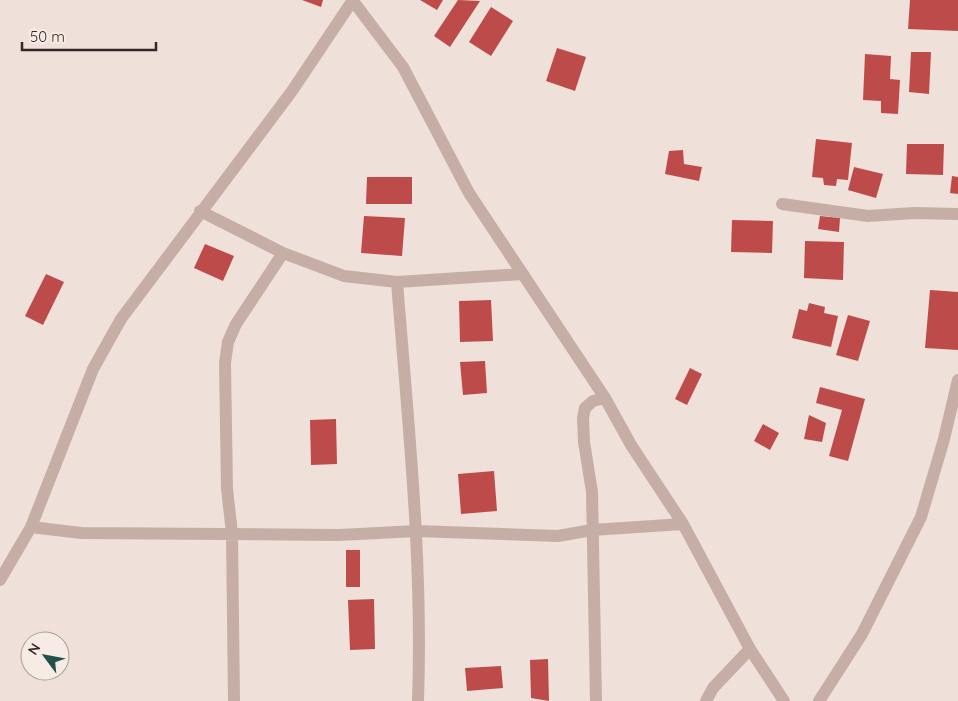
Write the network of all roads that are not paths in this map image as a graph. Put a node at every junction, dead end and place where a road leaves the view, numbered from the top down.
1 (353, 0) edge
2 (782, 204) dead end
3 (200, 211) junction
4 (958, 214) edge
5 (283, 253) junction
6 (523, 274) junction
7 (397, 282) junction
8 (958, 380) edge
9 (605, 398) junction
10 (683, 524) junction
11 (31, 527) junction
12 (592, 530) junction
13 (417, 531) junction
14 (232, 533) junction
15 (0, 580) edge
16 (750, 649) junction
17 (234, 701) edge
18 (418, 701) edge
19 (596, 701) edge
20 (706, 701) edge
21 (784, 701) edge
22 (818, 701) edge

1 - 3 street
1 - 6 street
2 - 4 street
3 - 5 street
3 - 11 street
5 - 7 street
5 - 14 street
6 - 7 street
6 - 9 street
7 - 13 street
8 - 22 street
9 - 10 street
9 - 12 street
10 - 12 street
10 - 16 street
11 - 14 street
11 - 15 street
12 - 13 street
12 - 19 street
13 - 14 street
13 - 18 street
14 - 17 street
16 - 20 street
16 - 21 street

